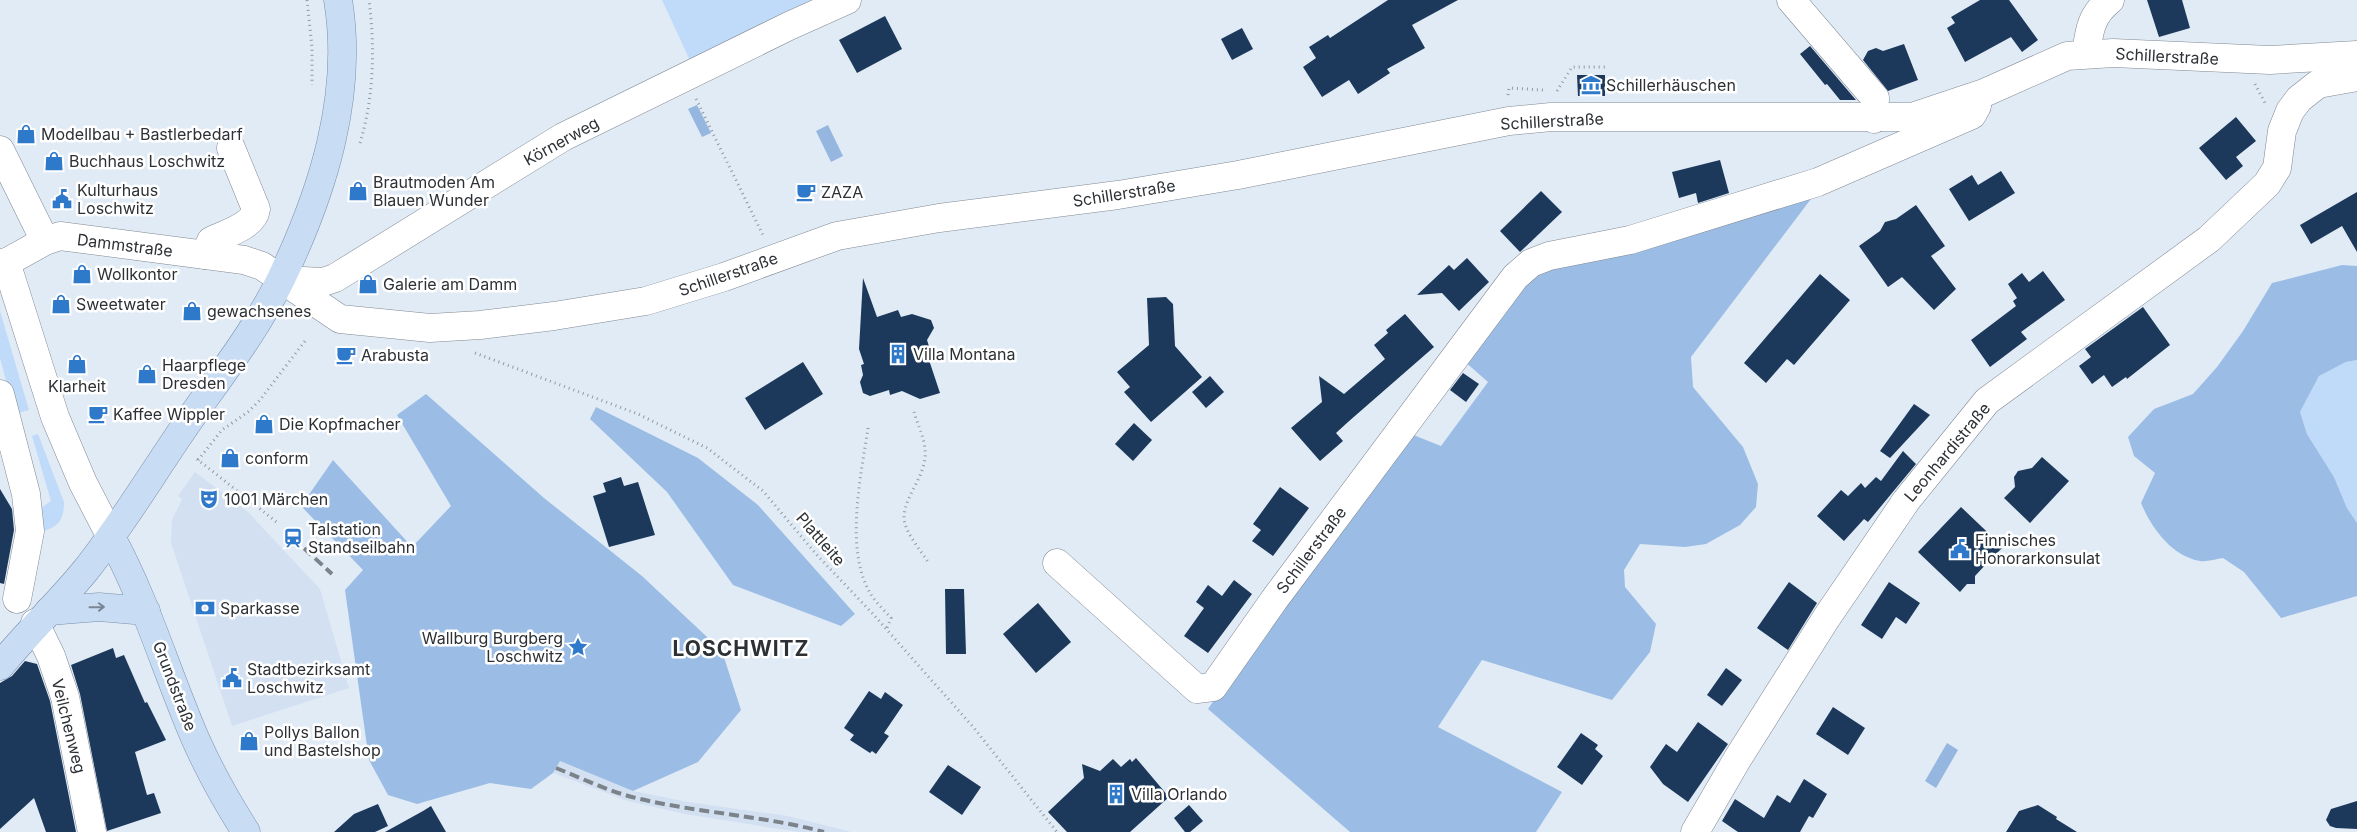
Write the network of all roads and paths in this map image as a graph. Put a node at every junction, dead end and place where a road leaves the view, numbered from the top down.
1 (307, 0) edge
2 (338, 0) edge
3 (847, 0) edge
4 (1791, 0) edge
5 (2110, 0) edge
6 (2086, 54) junction
7 (2357, 55) edge
8 (2241, 59) junction
9 (1606, 67) dead end
10 (686, 77) junction
11 (2357, 77) edge
12 (312, 88) dead end
13 (1523, 88) dead end
14 (1984, 93) junction
15 (1874, 119) junction
16 (2282, 132) junction
17 (231, 148) dead end
18 (0, 150) edge
19 (45, 240) junction
20 (205, 255) junction
21 (774, 258) junction
22 (3, 264) edge
23 (280, 280) junction
24 (305, 341) dead end
25 (493, 359) dead end
26 (0, 394) edge
27 (914, 412) dead end
28 (868, 428) dead end
29 (174, 441) junction
30 (198, 460) junction
31 (279, 524) dead end
32 (111, 536) junction
33 (928, 562) dead end
34 (1057, 563) dead end
35 (17, 599) dead end
36 (146, 611) junction
37 (42, 617) junction
38 (886, 630) junction
39 (0, 666) edge
40 (92, 832) edge
41 (246, 832) edge
42 (1057, 832) edge
43 (1695, 832) edge

1 - 12 path
2 - 23 main road
3 - 10 street, Körnerweg
4 - 15 street
5 - 6 street
6 - 8 street, Schillerstraße
6 - 14 street, Schillerstraße
7 - 8 street, Schillerstraße
8 - 16 path
9 - 13 path
10 - 21 path
10 - 23 street, Körnerweg
11 - 16 street, Leonhardistraße
14 - 15 street, Schillerstraße
14 - 34 street, Schillerstraße
15 - 21 street, Schillerstraße
16 - 43 street, Leonhardistraße
17 - 20 street
18 - 19 street
19 - 20 street, Dammstraße
19 - 22 street
20 - 23 street, Dammstraße
21 - 23 street, Schillerstraße
22 - 32 street
23 - 29 main road
24 - 30 path
25 - 38 path, Plattleite
26 - 35 street
27 - 33 path
28 - 38 path
29 - 30 path
29 - 32 main road
30 - 31 path
32 - 36 main road, Grundstraße
32 - 37 main road
37 -> 36 main road
36 - 41 main road, Grundstraße
37 - 39 main road
37 - 40 street, Veilchenweg
38 - 42 path, Plattleite

